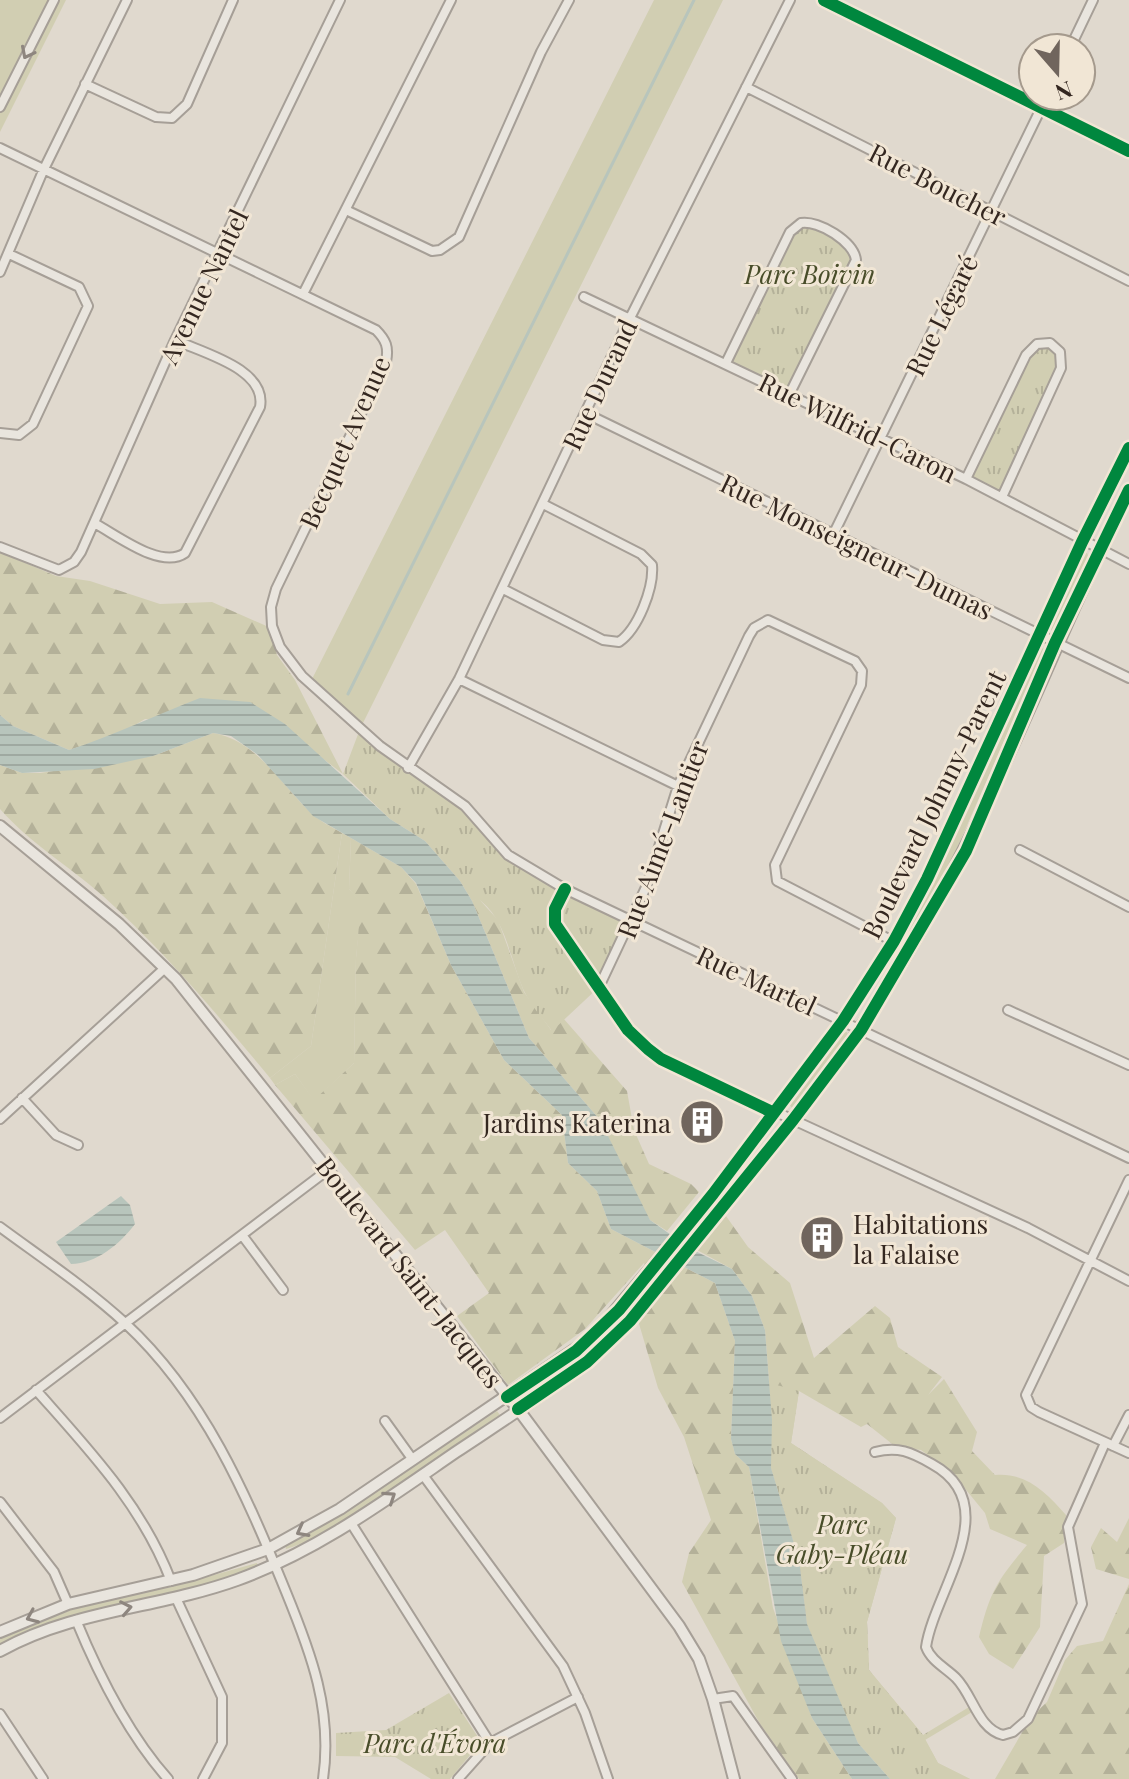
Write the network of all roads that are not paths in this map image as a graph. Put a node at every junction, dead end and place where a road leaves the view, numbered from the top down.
1 (54, 0) edge
2 (127, 0) edge
3 (233, 0) edge
4 (340, 0) edge
5 (451, 0) edge
6 (569, 0) edge
7 (790, 0) edge
8 (824, 0) edge
9 (1093, 0) edge
10 (1078, 32) edge
11 (85, 84) junction
12 (746, 87) junction
13 (1017, 96) edge
14 (0, 107) edge
15 (1039, 112) edge
16 (1049, 112) edge
17 (0, 148) edge
18 (1129, 151) edge
19 (43, 171) junction
20 (346, 210) junction
21 (991, 211) junction
22 (220, 253) junction
23 (9, 254) junction
24 (0, 272) edge
25 (1129, 281) edge
26 (303, 294) junction
27 (584, 297) dead end
28 (629, 320) junction
29 (175, 340) junction
30 (726, 363) junction
31 (789, 395) junction
32 (585, 413) junction
33 (0, 433) edge
34 (880, 439) junction
35 (1129, 448) edge
36 (966, 479) junction
37 (1129, 490) edge
38 (1002, 497) junction
39 (543, 504) junction
40 (94, 523) junction
41 (834, 533) junction
42 (1082, 542) junction
43 (0, 547) edge
44 (1099, 550) junction
45 (1129, 564) edge
46 (503, 589) junction
47 (1038, 635) junction
48 (1055, 643) junction
49 (1129, 678) edge
50 (459, 679) junction
51 (408, 768) junction
52 (678, 786) junction
53 (0, 826) edge
54 (1020, 850) dead end
55 (565, 889) junction
56 (1129, 907) edge
57 (632, 921) junction
58 (894, 941) junction
59 (910, 950) junction
60 (165, 968) junction
61 (599, 987) junction
62 (1008, 1010) dead end
63 (843, 1021) junction
64 (861, 1030) junction
65 (1129, 1065) edge
66 (22, 1098) junction
67 (774, 1113) junction
68 (0, 1119) edge
69 (793, 1120) junction
70 (78, 1145) dead end
71 (1129, 1158) edge
72 (329, 1169) junction
73 (1129, 1180) edge
74 (0, 1227) edge
75 (242, 1235) junction
76 (1088, 1262) junction
77 (1129, 1281) edge
78 (283, 1290) dead end
79 (125, 1323) junction
80 (36, 1390) junction
81 (507, 1397) junction
82 (518, 1409) junction
83 (1129, 1415) edge
84 (0, 1418) edge
85 (385, 1421) dead end
86 (1109, 1444) junction
87 (875, 1452) dead end
88 (1129, 1453) edge
89 (413, 1460) junction
90 (423, 1475) junction
91 (0, 1502) edge
92 (351, 1523) junction
93 (268, 1549) junction
94 (275, 1564) junction
95 (171, 1581) junction
96 (176, 1598) junction
97 (68, 1604) junction
98 (76, 1620) junction
99 (0, 1632) edge
100 (0, 1651) edge
101 (578, 1697) junction
102 (713, 1699) junction
103 (0, 1714) edge
104 (490, 1743) junction
105 (43, 1779) edge
106 (168, 1779) edge
107 (203, 1779) edge
108 (323, 1779) edge
109 (458, 1779) edge
110 (608, 1779) edge
111 (734, 1779) edge
112 (792, 1779) edge

1 -> 14 street
2 - 11 street
3 - 11 street
4 - 22 street, Avenue Nantel
5 - 20 street
6 - 20 street
7 - 12 street, Rue Durand
8 - 13 street
9 - 10 street
11 - 19 street
12 - 21 street, Rue Boucher
12 - 28 street, Rue Durand
15 - 21 street, Rue Légaré
16 - 18 street
17 - 19 street, Becquet Avenue
19 - 22 street, Becquet Avenue
19 - 23 street
20 - 26 street
21 - 25 street, Rue Boucher
21 - 34 street, Rue Légaré
22 - 26 street, Becquet Avenue
22 - 29 street, Avenue Nantel
23 - 24 street
23 - 33 street
26 - 51 street, Becquet Avenue
27 - 28 street, Rue Wilfrid-Caron
28 - 30 street, Rue Wilfrid-Caron
28 - 32 street, Rue Durand
29 - 40 street, Avenue Nantel
29 - 40 street
30 - 31 street, Rue Wilfrid-Caron
30 - 31 street
31 - 34 street, Rue Wilfrid-Caron
32 - 39 street, Rue Durand
32 - 41 street, Rue Monseigneur-Dumas
34 - 36 street, Rue Wilfrid-Caron
34 - 41 street, Rue Légaré
35 - 42 street, Boulevard Johnny-Parent
36 - 38 street, Rue Wilfrid-Caron
36 - 38 street
37 - 44 street, Boulevard Johnny-Parent
38 - 42 street, Rue Wilfrid-Caron
39 - 46 street, Rue Durand
39 - 46 street
40 - 43 street, Avenue Nantel
41 - 47 street, Rue Monseigneur-Dumas
42 - 44 street, Rue Wilfrid-Caron
42 - 47 street, Boulevard Johnny-Parent
44 - 45 street, Rue Wilfrid-Caron
44 - 48 street, Boulevard Johnny-Parent
46 - 50 street, Rue Durand
47 - 48 street, Rue Monseigneur-Dumas
47 - 58 street, Boulevard Johnny-Parent
48 - 49 street, Rue Monseigneur-Dumas
48 - 59 street, Boulevard Johnny-Parent
50 - 51 street, Rue Durand
50 - 52 street
51 - 55 street, Rue Martel
52 - 57 street, Rue Aimé-Lantier
52 - 58 street, Rue Aimé-Lantier
53 - 60 street, Boulevard Saint-Jacques
54 - 56 street
55 - 57 street, Rue Martel
55 - 61 street
57 - 61 street, Rue Aimé-Lantier
57 - 63 street, Rue Martel
58 - 59 street, Rue Aimé-Lantier
58 - 63 street, Boulevard Johnny-Parent
59 - 64 street, Boulevard Johnny-Parent
60 - 66 street
60 - 72 street, Boulevard Saint-Jacques
61 - 67 street
62 - 65 street
63 - 64 street, Rue Martel
63 - 67 street, Boulevard Johnny-Parent
64 - 69 street, Boulevard Johnny-Parent
64 - 71 street, Rue Martel
66 - 68 street
66 - 70 street
67 - 69 street
67 - 81 street, Boulevard Johnny-Parent
69 - 76 street
69 - 82 street, Boulevard Johnny-Parent
72 - 75 street
72 - 81 street, Boulevard Saint-Jacques
73 - 76 street
74 - 79 street
75 - 78 street
75 - 79 street
76 - 77 street
76 - 86 street
79 - 80 street
79 - 93 street
80 - 84 street
80 - 95 street
81 - 82 street, Boulevard Saint-Jacques
81 - 89 street, Boulevard Johnny-Parent
82 - 90 street, Boulevard Johnny-Parent
82 - 102 street, Boulevard Saint-Jacques
83 - 86 street
85 - 89 street
86 - 87 street
86 - 88 street
89 -> 93 street, Boulevard Johnny-Parent
92 -> 90 street, Boulevard Johnny-Parent
90 - 101 street
91 - 97 street
92 - 94 street, Boulevard Johnny-Parent
92 - 104 street
93 - 94 street
93 - 95 street, Boulevard Johnny-Parent
94 - 96 street, Boulevard Johnny-Parent
94 - 108 street
95 - 97 street, Boulevard Johnny-Parent
98 -> 96 street, Boulevard Johnny-Parent
96 - 107 street
97 -> 99 street, Boulevard Johnny-Parent
98 - 100 street, Boulevard Johnny-Parent
98 - 106 street
101 - 104 street
101 - 110 street
102 - 111 street, Boulevard Saint-Jacques
102 - 112 street
103 - 105 street
104 - 109 street

